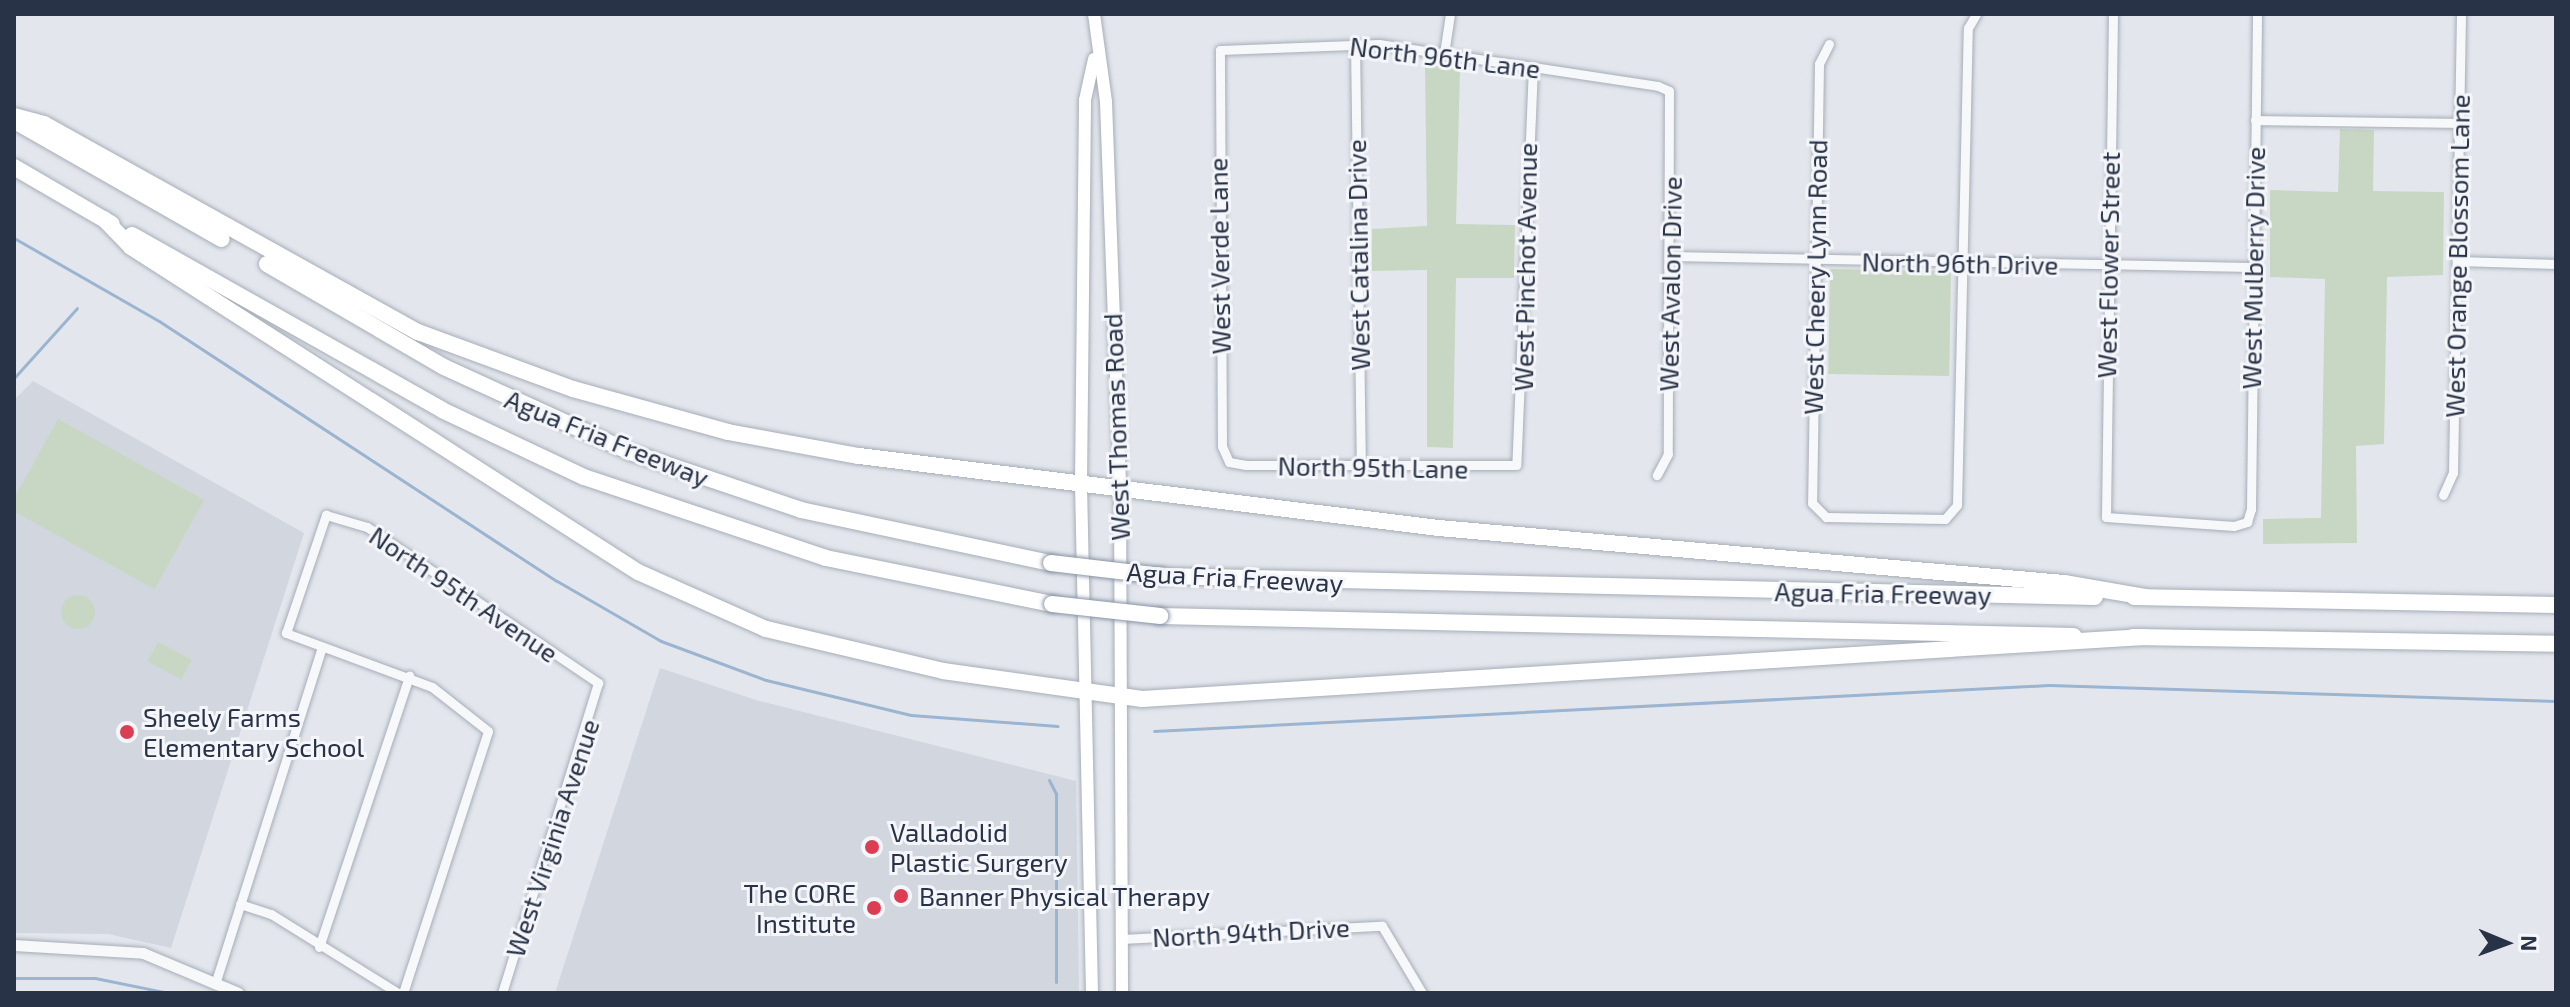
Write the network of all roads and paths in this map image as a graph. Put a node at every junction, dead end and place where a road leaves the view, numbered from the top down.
1 (1094, 14) edge
2 (1450, 14) edge
3 (1976, 14) edge
4 (2113, 14) edge
5 (2257, 14) edge
6 (2461, 14) edge
7 (1355, 44) junction
8 (1829, 44) dead end
9 (1220, 50) joint
10 (1444, 54) junction
11 (1095, 55) junction
12 (1533, 67) junction
13 (1669, 91) joint
14 (14, 118) edge
15 (2255, 120) junction
16 (2459, 123) junction
17 (14, 167) edge
18 (104, 219) junction
19 (1670, 256) junction
20 (1815, 260) junction
21 (2458, 261) junction
22 (1964, 263) junction
23 (2556, 264) edge
24 (2108, 266) junction
25 (2251, 267) junction
26 (1229, 462) joint
27 (1516, 465) joint
28 (1361, 467) junction
29 (1657, 475) dead end
30 (1081, 484) junction
31 (1120, 489) junction
32 (2443, 495) dead end
33 (2247, 522) joint
34 (2145, 597) junction
35 (2556, 605) edge
36 (2144, 637) junction
37 (2556, 644) edge
38 (321, 649) junction
39 (409, 676) junction
40 (598, 683) joint
41 (1085, 696) junction
42 (1120, 699) junction
43 (240, 904) junction
44 (1121, 939) junction
45 (14, 945) edge
46 (319, 947) junction
47 (216, 981) junction
48 (1095, 992) edge
49 (238, 993) edge
50 (400, 993) edge
51 (502, 993) edge
52 (1122, 993) edge
53 (1422, 993) edge

1 - 11 main road, West Thomas Road
2 - 10 street
3 - 22 street
4 - 24 street, West Flower Street
5 - 15 street, West Mulberry Drive
6 - 16 street, West Orange Blossom Lane
7 - 9 street, North 96th Lane
7 - 10 street, North 96th Lane
7 - 28 street, West Catalina Drive
8 - 20 street, West Cheery Lynn Road
9 - 26 street, West Verde Lane
10 - 12 street, North 96th Lane
11 - 30 main road, West Thomas Road
11 - 31 main road, West Thomas Road
12 - 13 street, North 96th Lane
12 - 27 street, West Pinchot Avenue
13 - 19 street, West Avalon Drive
14 - 30 highway
14 - 34 highway, Agua Fria Freeway, bridge
15 - 16 street
15 - 25 street, West Mulberry Drive
16 - 21 street, West Orange Blossom Lane
17 - 18 highway, Agua Fria Freeway
18 - 36 highway, Agua Fria Freeway, bridge
18 - 41 highway
19 - 20 street, North 96th Drive
19 - 29 street, West Avalon Drive
20 - 22 street, North 96th Drive
20 - 22 street, West Cheery Lynn Road
21 - 23 street
21 - 32 street, West Orange Blossom Lane
22 - 24 street, North 96th Drive
24 - 25 street, North 96th Drive
24 - 33 street, West Flower Street
25 - 33 street, West Mulberry Drive
26 - 28 street, North 95th Lane
27 - 28 street, North 95th Lane
30 - 31 highway
30 - 41 main road, West Thomas Road
31 - 34 highway
31 - 42 main road, West Thomas Road
34 - 35 highway, Agua Fria Freeway
36 - 37 highway, Agua Fria Freeway
36 - 42 highway
38 - 39 street
38 - 40 street, North 95th Avenue
38 - 43 street
39 - 46 street
39 - 50 street
40 - 51 street, West Virginia Avenue
41 - 42 highway
41 - 48 main road, West Thomas Road
42 - 44 main road, West Thomas Road
43 - 46 street
43 - 47 street
44 - 52 main road, West Thomas Road
44 - 53 street, North 94th Drive
45 - 47 street
46 - 50 street
47 - 49 street

